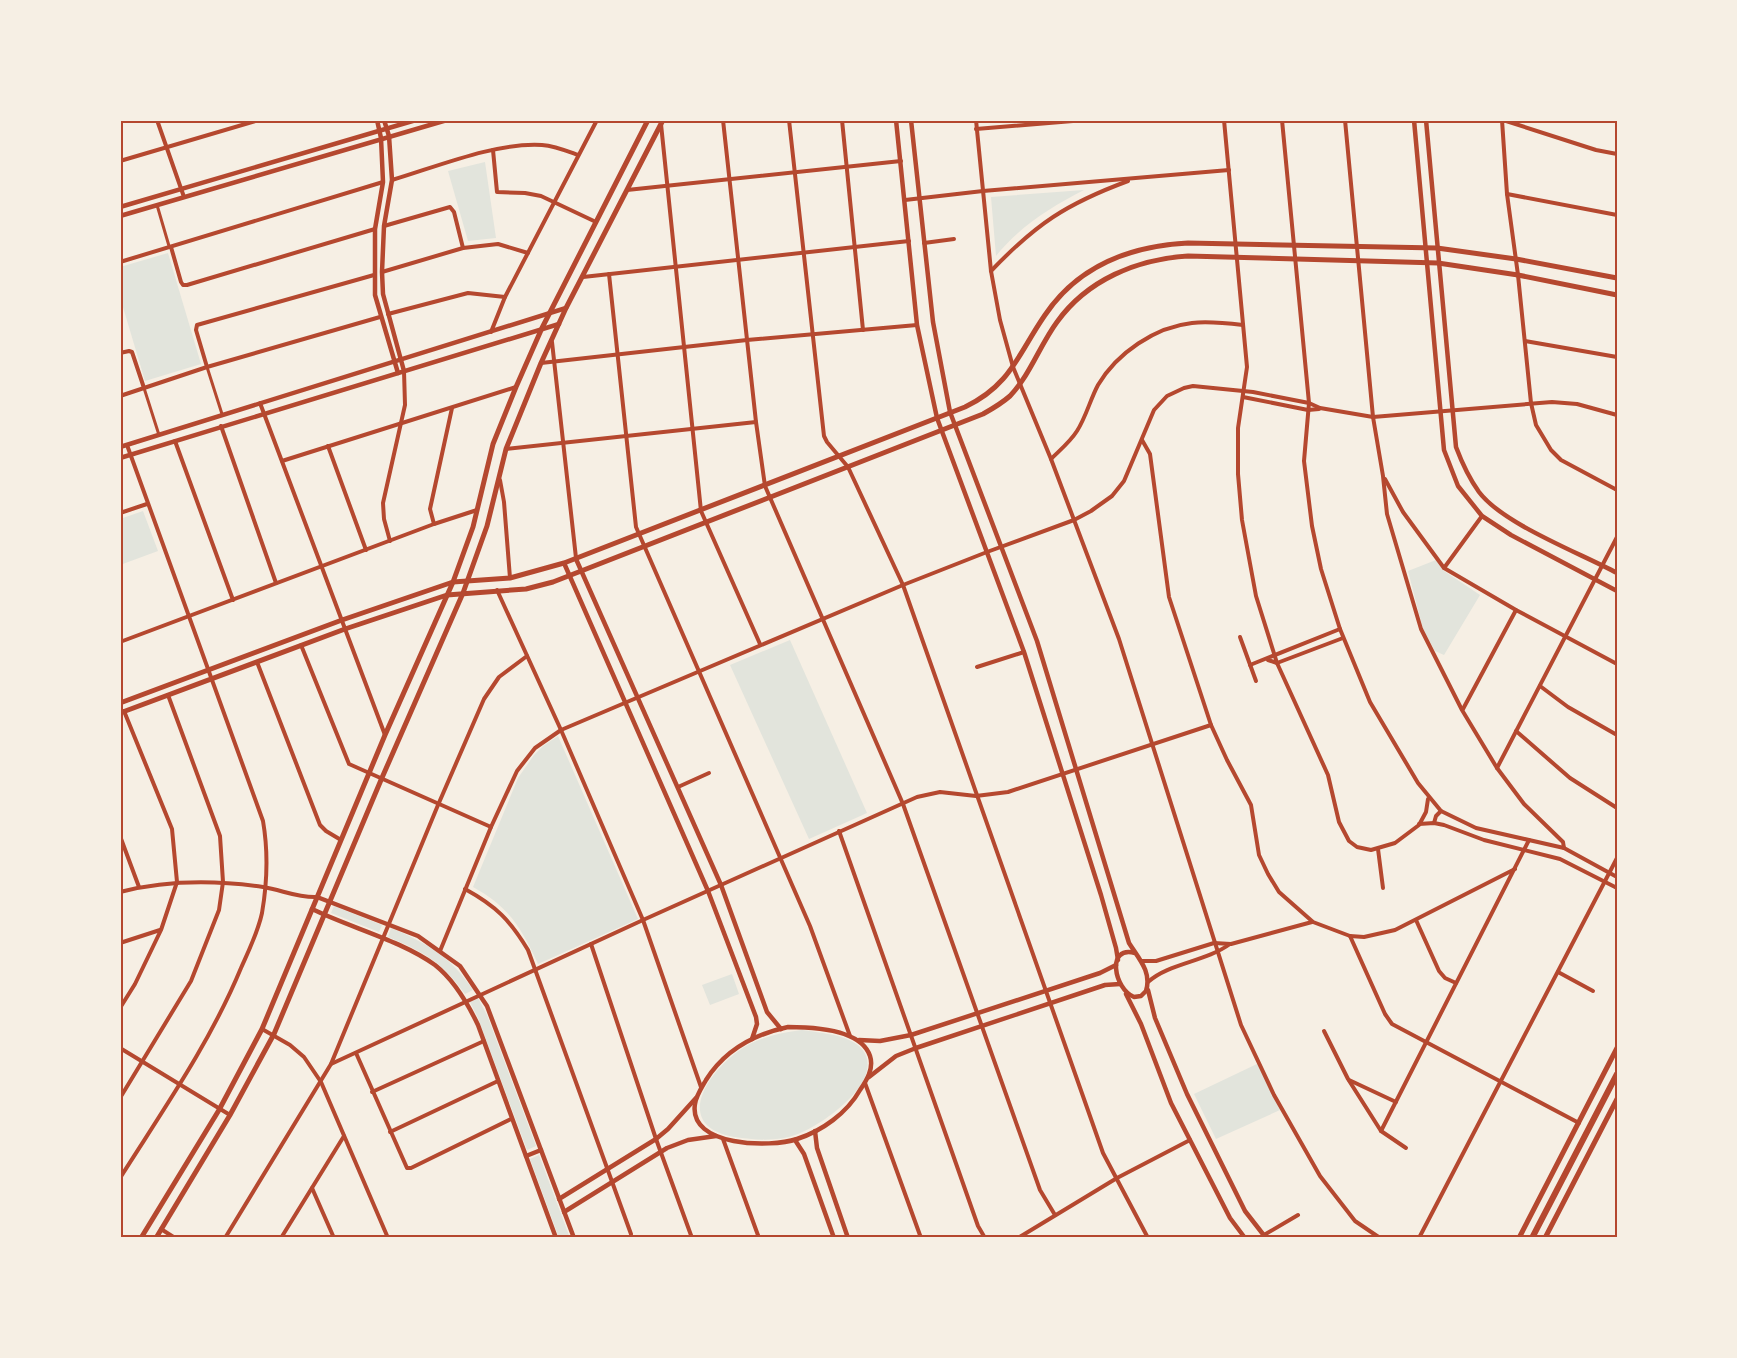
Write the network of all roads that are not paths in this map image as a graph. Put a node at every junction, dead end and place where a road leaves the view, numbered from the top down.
1 (157, 120) edge
2 (258, 120) edge
3 (377, 120) edge
4 (384, 120) edge
5 (416, 120) edge
6 (447, 120) edge
7 (597, 120) edge
8 (648, 120) edge
9 (723, 120) edge
10 (789, 120) edge
11 (842, 120) edge
12 (896, 120) edge
13 (910, 120) edge
14 (975, 120) edge
15 (1085, 120) edge
16 (1224, 120) edge
17 (1282, 120) edge
18 (1345, 120) edge
19 (1413, 120) edge
20 (1426, 120) edge
21 (1503, 120) edge
22 (662, 122) edge
23 (387, 129) junction
24 (976, 129) junction
25 (380, 131) junction
26 (388, 136) junction
27 (381, 138) junction
28 (166, 146) junction
29 (493, 150) junction
30 (1617, 154) edge
31 (578, 156) junction
32 (901, 160) junction
33 (120, 161) edge
34 (846, 166) junction
35 (1229, 170) junction
36 (795, 172) junction
37 (729, 178) junction
38 (1134, 179) junction
39 (392, 180) junction
40 (383, 183) junction
41 (668, 184) junction
42 (181, 188) junction
43 (627, 190) junction
44 (983, 191) junction
45 (1507, 194) junction
46 (184, 197) junction
47 (918, 199) junction
48 (905, 200) junction
49 (555, 202) junction
50 (157, 205) junction
51 (379, 206) junction
52 (388, 206) junction
53 (120, 207) edge
54 (1617, 215) edge
55 (120, 216) edge
56 (596, 222) junction
57 (384, 226) junction
58 (375, 229) junction
59 (954, 239) dead end
60 (909, 241) junction
61 (923, 243) junction
62 (1237, 244) junction
63 (1295, 246) junction
64 (170, 247) junction
65 (855, 247) junction
66 (1357, 247) junction
67 (463, 248) junction
68 (1424, 248) junction
69 (1437, 249) junction
70 (803, 252) junction
71 (528, 253) junction
72 (1238, 258) junction
73 (738, 259) junction
74 (1516, 259) junction
75 (1296, 260) junction
76 (120, 262) edge
77 (1359, 262) junction
78 (1438, 263) junction
79 (1426, 264) junction
80 (674, 266) junction
81 (991, 271) junction
82 (382, 272) junction
83 (609, 274) junction
84 (374, 275) junction
85 (1518, 275) junction
86 (583, 277) junction
87 (1617, 278) edge
88 (383, 294) junction
89 (1617, 294) edge
90 (375, 295) junction
91 (505, 297) junction
92 (566, 308) junction
93 (388, 314) junction
94 (549, 314) junction
95 (380, 316) junction
96 (559, 324) junction
97 (918, 324) junction
98 (1243, 325) junction
99 (542, 328) junction
100 (863, 330) junction
101 (491, 332) junction
102 (812, 334) junction
103 (551, 340) junction
104 (747, 340) junction
105 (1524, 341) junction
106 (683, 348) junction
107 (120, 353) edge
108 (618, 356) junction
109 (1617, 357) edge
110 (397, 361) junction
111 (553, 362) junction
112 (541, 363) junction
113 (207, 367) junction
114 (1013, 367) junction
115 (401, 372) junction
116 (1020, 383) junction
117 (516, 387) junction
118 (144, 388) junction
119 (1244, 391) junction
120 (120, 396) edge
121 (1243, 397) junction
122 (260, 402) junction
123 (1309, 403) junction
124 (1531, 403) junction
125 (452, 407) junction
126 (1320, 408) junction
127 (1308, 410) junction
128 (1454, 411) junction
129 (950, 412) junction
130 (1440, 412) junction
131 (265, 413) junction
132 (222, 414) junction
133 (1617, 415) edge
134 (1373, 417) junction
135 (937, 418) junction
136 (400, 423) junction
137 (756, 423) junction
138 (955, 425) junction
139 (221, 426) junction
140 (691, 430) junction
141 (942, 431) junction
142 (159, 435) junction
143 (626, 435) junction
144 (1142, 440) junction
145 (175, 441) junction
146 (562, 443) junction
147 (127, 445) junction
148 (328, 446) junction
149 (120, 447) edge
150 (506, 449) junction
151 (131, 455) junction
152 (839, 455) junction
153 (120, 458) edge
154 (1051, 459) junction
155 (282, 461) junction
156 (848, 467) junction
157 (499, 476) junction
158 (1383, 476) junction
159 (765, 486) junction
160 (1617, 490) edge
161 (770, 498) junction
162 (147, 504) junction
163 (477, 510) junction
164 (700, 511) junction
165 (120, 513) edge
166 (1482, 516) junction
167 (1074, 520) junction
168 (705, 523) junction
169 (434, 524) junction
170 (640, 535) junction
171 (1617, 537) edge
172 (390, 541) junction
173 (1001, 546) junction
174 (645, 547) junction
175 (366, 550) junction
176 (987, 552) junction
177 (576, 559) junction
178 (564, 563) junction
179 (1602, 565) junction
180 (322, 566) junction
181 (1444, 568) junction
182 (582, 571) junction
183 (1617, 573) edge
184 (569, 576) junction
185 (510, 578) junction
186 (1594, 579) junction
187 (468, 580) junction
188 (453, 582) junction
189 (276, 583) junction
190 (903, 585) junction
191 (496, 590) junction
192 (1617, 591) edge
193 (463, 593) junction
194 (447, 595) junction
195 (233, 600) junction
196 (1516, 610) junction
197 (189, 616) junction
198 (822, 619) junction
199 (342, 620) junction
200 (345, 629) junction
201 (1340, 629) junction
202 (1240, 637) dead end
203 (1564, 637) junction
204 (1343, 638) junction
205 (120, 642) edge
206 (760, 644) junction
207 (301, 645) junction
208 (1024, 652) junction
209 (1274, 655) junction
210 (527, 656) junction
211 (1268, 659) junction
212 (257, 662) junction
213 (1277, 663) junction
214 (1617, 664) edge
215 (1250, 665) junction
216 (977, 667) dead end
217 (209, 670) junction
218 (699, 670) junction
219 (213, 678) junction
220 (1256, 681) dead end
221 (1539, 686) junction
222 (168, 694) junction
223 (638, 697) junction
224 (626, 702) junction
225 (120, 703) edge
226 (1462, 710) junction
227 (122, 712) edge
228 (1211, 725) junction
229 (561, 730) junction
230 (1516, 731) junction
231 (385, 735) junction
232 (1617, 735) edge
233 (1152, 745) junction
234 (1497, 768) junction
235 (1076, 770) junction
236 (709, 773) dead end
237 (369, 775) junction
238 (1063, 775) junction
239 (381, 780) junction
240 (678, 787) junction
241 (976, 796) junction
242 (1428, 798) junction
243 (903, 804) junction
244 (438, 805) junction
245 (1617, 808) edge
246 (1441, 811) junction
247 (1434, 823) junction
248 (1419, 825) junction
249 (491, 827) junction
250 (839, 831) junction
251 (120, 836) edge
252 (341, 840) junction
253 (1529, 840) junction
254 (1378, 849) junction
255 (1525, 849) junction
256 (1564, 849) junction
257 (781, 858) junction
258 (1617, 858) edge
259 (1560, 859) junction
260 (1515, 869) junction
261 (1609, 873) junction
262 (1617, 877) edge
263 (177, 882) junction
264 (223, 882) junction
265 (1605, 882) junction
266 (721, 885) junction
267 (139, 887) junction
268 (265, 887) junction
269 (1383, 888) dead end
270 (1617, 888) edge
271 (465, 889) junction
272 (708, 891) junction
273 (120, 892) edge
274 (317, 897) junction
275 (330, 902) junction
276 (312, 909) junction
277 (325, 915) junction
278 (643, 920) junction
279 (1416, 920) junction
280 (1312, 922) junction
281 (389, 924) junction
282 (161, 930) junction
283 (1350, 936) junction
284 (382, 939) junction
285 (120, 943) edge
286 (1214, 943) junction
287 (1231, 944) junction
288 (591, 945) junction
289 (440, 951) junction
290 (1135, 953) junction
291 (1217, 954) junction
292 (1142, 961) junction
293 (1117, 962) junction
294 (536, 970) junction
295 (1558, 972) junction
296 (1456, 983) junction
297 (1120, 984) junction
298 (1148, 985) junction
299 (1593, 991) dead end
300 (1045, 992) junction
301 (1126, 994) junction
302 (480, 995) junction
303 (466, 1002) junction
304 (1050, 1004) junction
305 (120, 1008) edge
306 (978, 1013) junction
307 (982, 1026) junction
308 (262, 1029) junction
309 (780, 1029) junction
310 (1324, 1030) dead end
311 (274, 1034) junction
312 (911, 1035) junction
313 (850, 1036) junction
314 (752, 1039) junction
315 (856, 1040) junction
316 (484, 1041) junction
317 (1426, 1043) junction
318 (120, 1048) edge
319 (916, 1048) junction
320 (1617, 1048) edge
321 (356, 1053) junction
322 (143, 1062) junction
323 (331, 1064) junction
324 (1617, 1074) edge
325 (1348, 1079) junction
326 (498, 1081) junction
327 (866, 1081) junction
328 (321, 1082) junction
329 (1501, 1082) junction
330 (179, 1085) junction
331 (701, 1088) junction
332 (372, 1092) junction
333 (698, 1096) junction
334 (120, 1098) edge
335 (1617, 1099) edge
336 (1396, 1102) junction
337 (219, 1110) junction
338 (230, 1115) junction
339 (511, 1119) junction
340 (1579, 1123) junction
341 (815, 1131) junction
342 (1381, 1131) junction
343 (390, 1132) junction
344 (717, 1136) junction
345 (344, 1137) junction
346 (656, 1139) junction
347 (723, 1139) junction
348 (795, 1140) junction
349 (1190, 1140) junction
350 (1406, 1148) dead end
351 (541, 1150) junction
352 (661, 1152) junction
353 (526, 1156) junction
354 (608, 1168) junction
355 (120, 1178) edge
356 (1117, 1178) junction
357 (613, 1182) junction
358 (312, 1188) junction
359 (559, 1199) junction
360 (564, 1212) junction
361 (1055, 1215) junction
362 (1298, 1215) dead end
363 (161, 1229) junction
364 (632, 1234) dead end
365 (283, 1237) edge
366 (1145, 1237) edge
367 (1265, 1237) edge
368 (141, 1238) edge
369 (156, 1238) edge
370 (175, 1238) edge
371 (225, 1238) edge
372 (334, 1238) edge
373 (388, 1238) edge
374 (556, 1238) edge
375 (573, 1238) edge
376 (692, 1238) edge
377 (759, 1238) edge
378 (834, 1238) edge
379 (848, 1238) edge
380 (921, 1238) edge
381 (986, 1238) edge
382 (1018, 1238) edge
383 (1245, 1238) edge
384 (1380, 1238) edge
385 (1419, 1238) edge
386 (1519, 1238) edge
387 (1532, 1238) edge
388 (1545, 1238) edge

1 - 28 street
2 - 28 street
3 - 25 street
4 - 23 street
5 - 23 street
6 - 26 street
7 - 31 street
8 - 56 main road
9 - 37 street
10 - 36 street
11 - 34 street
12 - 32 street
13 - 47 street
14 - 24 street
15 - 24 street
16 - 35 street
17 - 63 street
18 - 66 street
19 - 68 street
20 - 69 street
21 - 30 street
21 - 45 street
22 - 41 street
22 - 43 main road
23 - 25 street
23 - 26 street
24 - 44 street
25 - 27 street
25 - 42 street
26 - 27 street
26 - 39 street
27 - 40 street
27 - 46 street
28 - 33 street
28 - 42 street
29 - 31 street
29 - 39 street
29 - 49 street
31 - 49 street
32 - 34 street
32 - 48 street
34 - 36 street
34 - 65 street
35 - 38 street
35 - 62 street
36 - 37 street
36 - 70 street
37 - 41 street
37 - 73 street
38 - 44 street
38 - 81 street
39 - 52 street
40 - 51 street
40 - 64 street
41 - 43 street
41 - 80 street
42 - 46 street
42 - 53 street
43 - 86 main road
44 - 47 street
44 - 81 street
45 - 54 street
45 - 74 street
46 - 50 street
47 - 48 street
47 - 61 street
48 - 60 street
49 - 56 street
49 - 71 street
50 - 55 street
50 - 64 street
51 - 52 street
51 - 58 street
52 - 57 street
56 - 94 main road
57 - 67 street
57 - 82 street
58 - 64 street
58 - 84 street
59 - 61 street
60 - 65 street
60 - 97 street
61 - 129 street
62 - 63 main road
62 - 72 street
62 - 114 main road
63 - 66 main road
63 - 75 street
64 - 76 street
65 - 70 street
65 - 100 street
66 - 68 main road
66 - 77 street
67 - 71 street
67 - 82 street
68 - 69 main road
68 - 79 street
69 - 74 main road
69 - 78 street
70 - 73 street
70 - 102 street
71 - 91 street
72 - 75 main road
72 - 98 street
72 - 116 main road
73 - 80 street
73 - 104 street
74 - 85 street
74 - 87 main road
75 - 77 main road
75 - 123 street
77 - 79 main road
77 - 134 street
78 - 79 main road
78 - 85 main road
78 - 128 street
79 - 130 street
80 - 83 street
80 - 106 street
81 - 114 street
82 - 88 street
83 - 86 street
83 - 108 street
84 - 90 street
84 - 113 street
85 - 89 main road
85 - 105 street
86 - 92 main road
88 - 90 street
88 - 93 street
90 - 95 street
91 - 93 street
91 - 101 street
92 - 94 street
92 - 96 main road
93 - 110 street
94 - 99 main road
94 - 101 street
95 - 110 street
95 - 113 street
96 - 99 street
96 - 103 main road
97 - 100 street
97 - 135 street
98 - 119 street
98 - 154 street
99 - 115 street
99 - 117 main road
100 - 102 street
101 - 110 street
102 - 104 street
102 - 152 street
103 - 111 street
103 - 112 main road
104 - 106 street
104 - 137 street
105 - 109 street
105 - 124 street
106 - 108 street
106 - 140 street
107 - 118 street
108 - 111 street
108 - 143 street
110 - 115 street
110 - 122 street
111 - 112 street
111 - 146 street
112 - 150 main road
113 - 118 street
113 - 132 street
114 - 116 street
114 - 129 main road
115 - 131 street
115 - 136 street
116 - 138 main road
116 - 154 street
117 - 125 street
117 - 163 main road
118 - 120 street
118 - 142 street
119 - 121 street
119 - 123 street
119 - 144 street
121 - 127 street
121 - 209 street
122 - 131 street
122 - 132 street
123 - 126 street
123 - 127 street
124 - 128 street
124 - 133 street
124 - 160 street
125 - 136 street
125 - 169 street
126 - 127 street
126 - 134 street
127 - 201 street
128 - 130 street
128 - 179 street
129 - 135 main road
129 - 138 street
130 - 134 street
130 - 166 street
131 - 139 street
131 - 155 street
132 - 142 street
134 - 158 street
135 - 141 street
135 - 152 main road
136 - 148 street
136 - 172 street
137 - 140 street
137 - 159 street
138 - 141 main road
138 - 173 street
139 - 145 street
139 - 189 street
140 - 143 street
140 - 164 street
141 - 156 main road
141 - 176 street
142 - 147 street
143 - 146 street
143 - 170 street
144 - 167 street
144 - 228 street
145 - 151 street
145 - 195 street
146 - 150 street
146 - 177 street
147 - 149 street
147 - 151 street
148 - 155 street
148 - 175 street
150 - 157 main road
151 - 153 street
151 - 162 street
152 - 156 street
152 - 159 main road
154 - 167 street
155 - 180 street
156 - 161 main road
156 - 190 street
157 - 185 street
157 - 187 main road
158 - 181 street
158 - 226 street
159 - 161 street
159 - 164 main road
161 - 168 main road
161 - 198 street
162 - 165 street
162 - 197 street
163 - 169 street
163 - 188 main road
164 - 168 street
164 - 170 main road
166 - 181 street
166 - 186 street
167 - 173 street
167 - 233 street
168 - 174 main road
168 - 206 street
169 - 172 street
170 - 174 street
170 - 177 main road
171 - 179 street
172 - 175 street
173 - 176 street
173 - 235 street
174 - 182 main road
174 - 218 street
175 - 180 street
176 - 190 street
176 - 208 street
177 - 178 main road
177 - 182 street
178 - 184 street
178 - 185 main road
179 - 183 street
179 - 186 street
180 - 189 street
180 - 199 street
181 - 196 street
182 - 184 main road
182 - 223 street
184 - 191 main road
184 - 224 street
185 - 187 main road
186 - 192 street
186 - 203 street
187 - 188 main road
187 - 193 main road
188 - 194 main road
188 - 199 main road
189 - 195 street
190 - 198 street
190 - 241 street
191 - 193 main road
191 - 210 street
193 - 194 main road
193 - 239 main road
194 - 200 main road
194 - 231 main road
195 - 197 street
196 - 203 street
196 - 226 street
197 - 205 street
197 - 217 street
198 - 206 street
198 - 243 street
199 - 200 street
199 - 217 main road
200 - 207 main road
200 - 231 street
201 - 204 street
201 - 209 street
202 - 215 street
203 - 214 street
203 - 221 street
204 - 213 street
204 - 242 street
206 - 218 street
207 - 212 main road
207 - 237 street
208 - 216 street
208 - 238 street
209 - 211 street
209 - 213 street
210 - 229 street
210 - 244 street
211 - 213 street
211 - 215 street
212 - 219 main road
212 - 252 street
213 - 254 street
215 - 220 street
217 - 219 street
217 - 225 main road
218 - 223 street
218 - 257 street
219 - 222 main road
219 - 268 street
221 - 230 street
221 - 232 street
222 - 227 main road
222 - 264 street
223 - 224 street
223 - 240 street
224 - 229 street
224 - 272 street
226 - 234 street
227 - 263 street
228 - 233 street
228 - 280 street
229 - 249 street
229 - 278 street
230 - 234 street
230 - 245 street
231 - 237 main road
233 - 235 street
233 - 286 street
234 - 256 street
235 - 238 street
235 - 290 street
236 - 240 street
237 - 239 street
237 - 252 main road
238 - 241 street
238 - 293 street
239 - 244 street
239 - 275 main road
240 - 266 street
241 - 243 street
241 - 300 street
242 - 246 street
242 - 248 street
243 - 250 street
243 - 306 street
244 - 249 street
244 - 281 street
246 - 247 street
246 - 253 street
247 - 248 street
247 - 255 street
248 - 254 street
249 - 271 street
250 - 257 street
250 - 312 street
251 - 267 street
252 - 274 main road
253 - 255 street
253 - 256 street
254 - 269 street
255 - 259 street
255 - 260 street
256 - 259 street
256 - 261 street
257 - 266 street
257 - 313 street
258 - 261 street
259 - 265 street
260 - 279 street
260 - 296 street
261 - 262 street
261 - 265 street
263 - 264 street
263 - 267 street
263 - 282 street
264 - 268 street
264 - 322 street
265 - 270 street
265 - 295 street
266 - 272 street
266 - 309 street
267 - 273 street
268 - 274 street
268 - 330 street
271 - 289 street
271 - 294 street
272 - 278 street
272 - 314 street
274 - 275 street
274 - 276 main road
275 - 277 main road
275 - 281 street
276 - 277 street
276 - 308 main road
277 - 284 street
277 - 311 main road
278 - 288 street
278 - 331 street
279 - 283 street
279 - 296 street
280 - 283 street
280 - 287 street
281 - 284 street
281 - 289 street
282 - 285 street
282 - 305 street
283 - 317 street
284 - 303 street
284 - 323 street
286 - 287 street
286 - 291 street
286 - 292 street
287 - 291 street
288 - 294 street
288 - 346 street
289 - 302 street
290 - 292 street
290 - 293 street
291 - 298 street
291 - 384 street
292 - 298 street
293 - 297 street
293 - 300 street
294 - 302 street
294 - 354 street
295 - 299 street
295 - 329 street
296 - 317 street
297 - 301 street
297 - 304 street
298 - 301 street
298 - 367 street
300 - 304 street
300 - 306 street
301 - 349 street
302 - 303 street
302 - 351 street
303 - 316 street
303 - 321 street
304 - 307 street
304 - 356 street
306 - 307 street
306 - 312 street
307 - 319 street
307 - 361 street
308 - 311 street
308 - 337 main road
309 - 313 street
309 - 314 street
310 - 325 street
311 - 328 street
311 - 338 main road
312 - 315 street
312 - 319 street
313 - 315 street
314 - 331 street
315 - 327 street
316 - 326 street
316 - 332 street
317 - 329 street
317 - 336 street
318 - 322 street
319 - 327 street
319 - 381 street
320 - 340 main road
321 - 323 street
321 - 332 street
322 - 330 street
322 - 334 street
323 - 328 street
324 - 387 main road
325 - 336 street
325 - 342 street
326 - 339 street
326 - 343 street
327 - 341 street
327 - 380 street
328 - 345 street
328 - 371 street
329 - 340 street
329 - 385 street
330 - 337 street
330 - 355 street
331 - 333 street
332 - 343 street
333 - 344 street
333 - 346 street
335 - 388 main road
336 - 342 street
337 - 338 street
337 - 368 main road
338 - 363 main road
339 - 343 street
339 - 353 street
340 - 386 main road
341 - 348 street
341 - 379 street
342 - 350 street
344 - 347 street
344 - 352 street
345 - 358 street
345 - 373 street
346 - 352 street
346 - 354 street
347 - 348 street
347 - 377 street
348 - 378 street
349 - 356 street
349 - 383 street
351 - 353 street
351 - 359 street
352 - 357 street
352 - 376 street
353 - 374 street
354 - 357 street
354 - 359 street
356 - 361 street
356 - 366 street
357 - 360 street
357 - 364 street
358 - 365 street
358 - 372 street
359 - 360 street
360 - 375 street
361 - 382 street
362 - 367 street
363 - 369 main road
363 - 370 street

